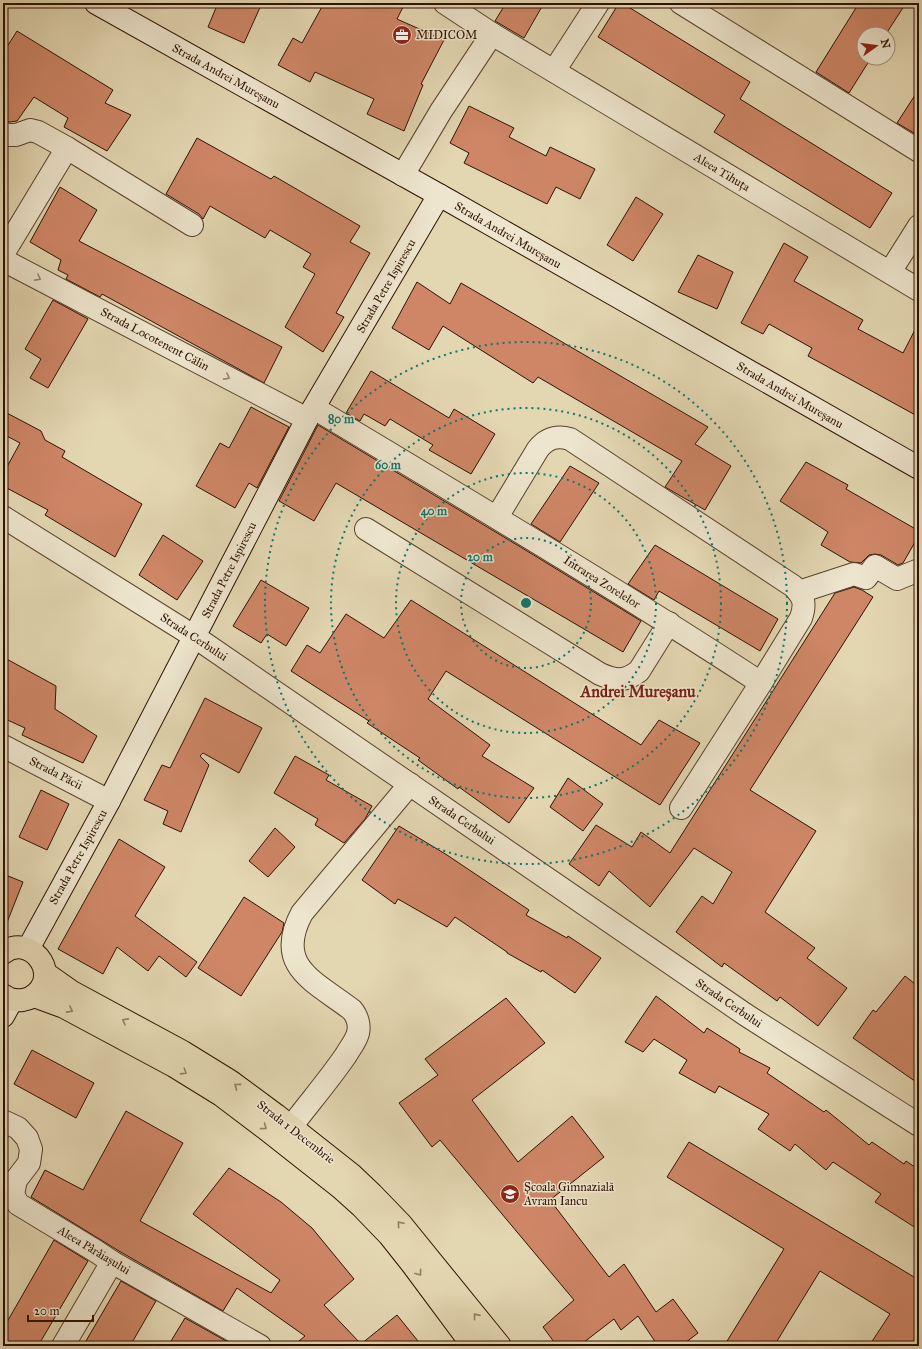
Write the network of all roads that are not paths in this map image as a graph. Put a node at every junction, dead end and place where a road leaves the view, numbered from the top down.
1 (96, 3) edge
2 (445, 3) edge
3 (598, 3) edge
4 (681, 3) edge
5 (492, 34) junction
6 (554, 71) junction
7 (3, 133) edge
8 (67, 148) junction
9 (919, 151) edge
10 (403, 175) junction
11 (439, 196) junction
12 (192, 225) dead end
13 (919, 226) edge
14 (3, 254) edge
15 (3, 260) edge
16 (890, 272) junction
17 (919, 290) edge
18 (311, 414) junction
19 (919, 468) edge
20 (3, 517) edge
21 (497, 517) junction
22 (366, 529) dead end
23 (919, 570) edge
24 (799, 592) junction
25 (669, 623) junction
26 (195, 637) junction
27 (760, 682) junction
28 (3, 746) edge
29 (410, 784) junction
30 (109, 801) junction
31 (681, 808) dead end
32 (28, 949) junction
33 (3, 953) edge
34 (45, 973) junction
35 (34, 996) junction
36 (6, 1003) edge
37 (3, 1121) edge
38 (919, 1125) edge
39 (291, 1127) junction
40 (112, 1262) junction
41 (62, 1346) edge
42 (260, 1346) edge
43 (473, 1346) edge
44 (500, 1346) edge

1 - 10 street, Strada Andrei Mureșanu
2 - 5 street, Aleea Tihuța
3 - 6 street
4 - 9 street
5 - 6 street, Aleea Tihuța
5 - 10 street
6 - 16 street, Aleea Tihuța
7 - 8 street
8 - 12 street
8 - 14 street
10 - 11 street, Strada Andrei Mureșanu
11 - 18 street, Strada Petre Ispirescu
11 - 19 street, Strada Andrei Mureșanu
13 - 16 street
15 -> 18 street, Strada Locotenent Călin
16 - 17 street, Aleea Tihuța
18 - 21 street, Intrarea Zorelelor
18 - 26 street, Strada Petre Ispirescu
20 - 26 street, Strada Cerbului
21 - 24 street
21 - 25 street, Intrarea Zorelelor
22 - 25 street
23 - 24 street
24 - 27 street
25 - 27 street, Intrarea Zorelelor
26 - 29 street, Strada Cerbului
26 - 30 street, Strada Petre Ispirescu
27 - 31 street
28 - 30 street, Strada Păcii
29 - 38 street, Strada Cerbului
29 - 39 street
30 - 32 street, Strada Petre Ispirescu
32 - 33 main road
32 - 34 main road
34 - 35 main road
39 -> 34 main road, Strada 1 Decembrie
35 - 36 main road
35 -> 43 main road, Strada 1 Decembrie
37 - 40 street, Aleea Pârâiașului
44 -> 39 main road, Strada 1 Decembrie
40 - 41 street
40 - 42 street, Aleea Pârâiașului

